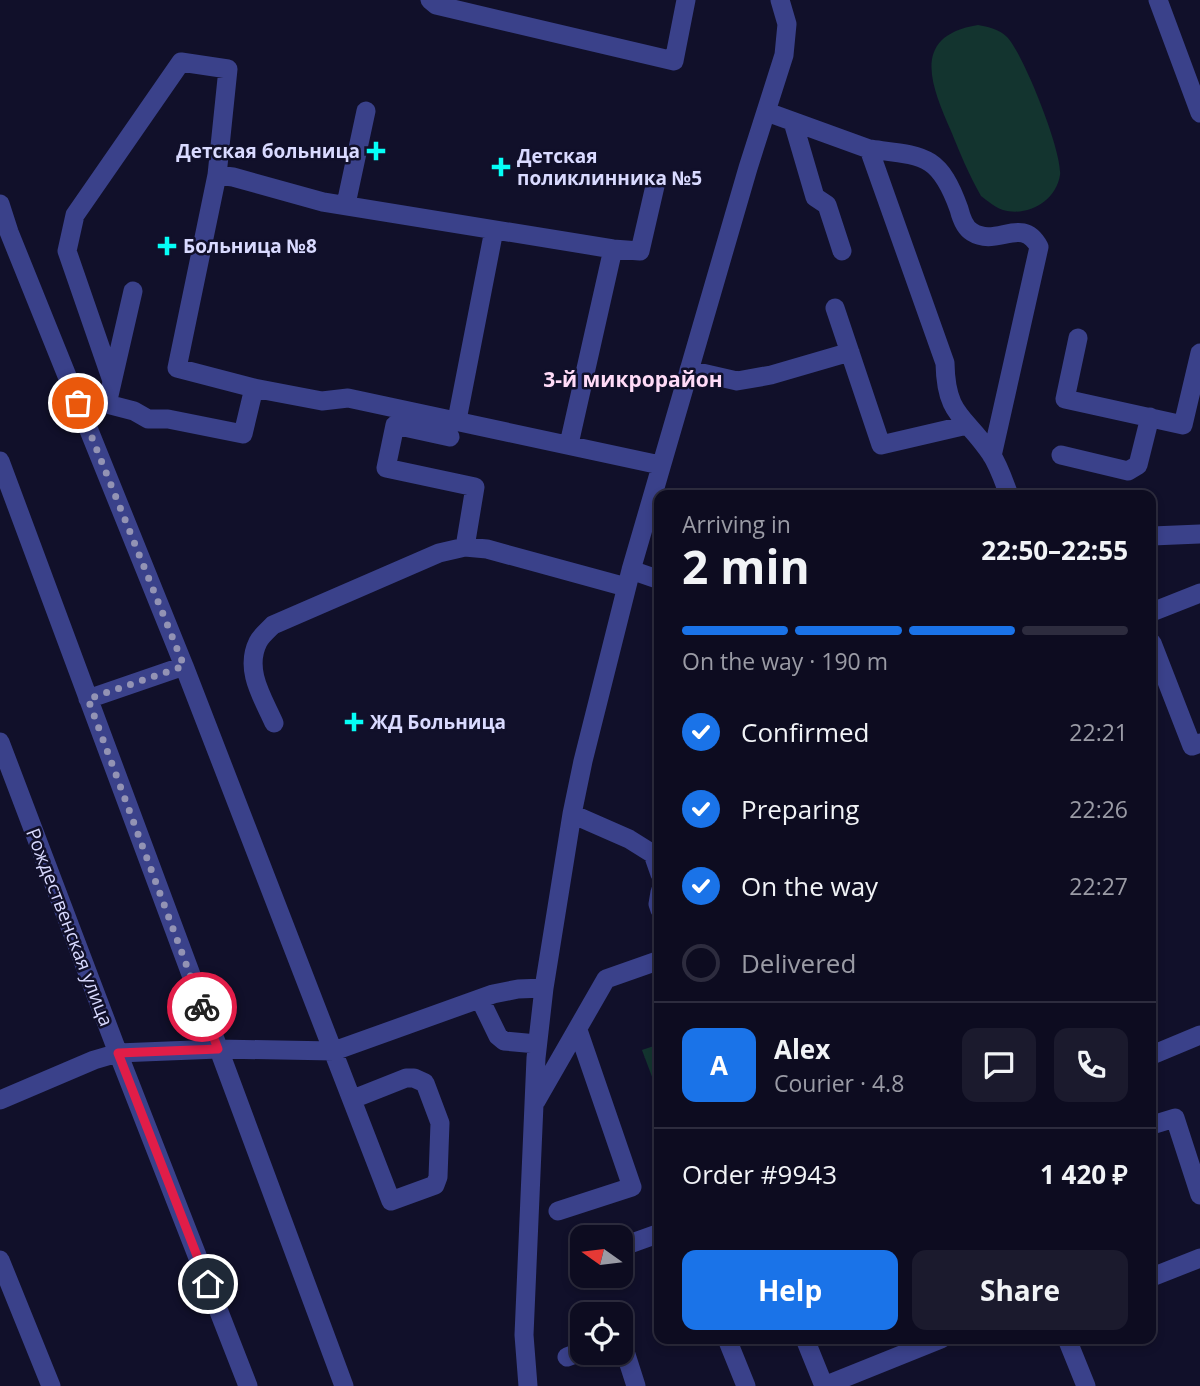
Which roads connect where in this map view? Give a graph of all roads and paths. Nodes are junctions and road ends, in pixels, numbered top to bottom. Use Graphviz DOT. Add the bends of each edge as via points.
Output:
graph roads {
  1 [pos="430,0"];
  2 [pos="687,0"];
  3 [pos="780,0"];
  4 [pos="1158,0"];
  5 [pos="366,111"];
  6 [pos="767,113"];
  7 [pos="1200,113"];
  8 [pos="793,122"];
  9 [pos="869,149"];
  10 [pos="217,175"];
  11 [pos="655,186"];
  12 [pos="0,204"];
  13 [pos="346,204"];
  14 [pos="494,230"];
  15 [pos="613,249"];
  16 [pos="842,251"];
  17 [pos="9,257"];
  18 [pos="133,291"];
  19 [pos="835,308"];
  20 [pos="1078,338"];
  21 [pos="850,352"];
  22 [pos="1200,353"];
  23 [pos="688,370"];
  24 [pos="113,381"];
  25 [pos="254,388"];
  26 [pos="1150,418"];
  27 [pos="967,425"];
  28 [pos="453,429"];
  29 [pos="569,444"];
  30 [pos="1061,455"];
  31 [pos="992,456"];
  32 [pos="0,461"];
  33 [pos="660,465"];
  34 [pos="1007,490"];
  35 [pos="1200,534"];
  36 [pos="1156,536"];
  37 [pos="465,547"];
  38 [pos="628,578"];
  39 [pos="654,580"];
  40 [pos="1200,593"];
  41 [pos="1156,610"];
  42 [pos="1156,653"];
  43 [pos="184,666"];
  44 [pos="88,699"];
  45 [pos="274,723"];
  46 [pos="0,742"];
  47 [pos="1200,743"];
  48 [pos="572,814"];
  49 [pos="654,857"];
  50 [pos="654,962"];
  51 [pos="544,988"];
  52 [pos="480,999"];
  53 [pos="578,1030"];
  54 [pos="1200,1035"];
  55 [pos="537,1044"];
  56 [pos="218,1049"];
  57 [pos="334,1051"];
  58 [pos="118,1053"];
  59 [pos="1156,1053"];
  60 [pos="353,1099"];
  61 [pos="0,1100"];
  62 [pos="534,1105"];
  63 [pos="1156,1124"];
  64 [pos="1200,1195"];
  65 [pos="558,1211"];
  66 [pos="654,1235"];
  67 [pos="634,1242"];
  68 [pos="1200,1258"];
  69 [pos="0,1260"];
  70 [pos="1156,1275"];
  71 [pos="729,1344"];
  72 [pos="807,1344"];
  73 [pos="928,1344"];
  74 [pos="1069,1344"];
  75 [pos="629,1365"];
  76 [pos="51,1386"];
  77 [pos="248,1386"];
  78 [pos="344,1386"];
  79 [pos="528,1386"];
  80 [pos="636,1386"];
  81 [pos="746,1386"];
  82 [pos="1086,1386"];
  1 -- 2 [label="street" via="674,61"];
  3 -- 6 [label="street" via="787,39"];
  4 -- 7 [label="street"];
  5 -- 13 [label="street"];
  6 -- 8 [label="street"];
  6 -- 23 [label="street"];
  8 -- 9 [label="street"];
  8 -- 16 [label="street" via="815,197 827,205"];
  9 -- 27 [label="street" via="946,363 950,401"];
  9 -- 31 [label="street" via="921,156 936,164 969,231 984,237 1022,231 1039,247"];
  10 -- 13 [label="street"];
  10 -- 24 [label="street" via="228,69 181,62 75,215 67,251"];
  10 -- 25 [label="street" via="177,368"];
  11 -- 15 [label="street" via="640,251"];
  12 -- 17 [label="street"];
  13 -- 14 [label="street"];
  14 -- 15 [label="street"];
  14 -- 28 [label="street"];
  15 -- 29 [label="street"];
  17 -- 43 [label="street"];
  18 -- 24 [label="street"];
  19 -- 21 [label="street"];
  20 -- 26 [label="street" via="1065,399"];
  21 -- 23 [label="street" via="737,382"];
  21 -- 27 [label="street" via="881,445"];
  22 -- 26 [label="street" via="1183,425"];
  23 -- 33 [label="street"];
  24 -- 25 [label="street" via="107,404 148,419 243,434"];
  25 -- 28 [label="street" via="321,401 348,398"];
  26 -- 30 [label="street" via="1138,465 1128,471"];
  27 -- 31 [label="street"];
  28 -- 29 [label="street"];
  28 -- 37 [label="street" via="395,425 386,468 475,486"];
  29 -- 33 [label="street"];
  31 -- 34 [label="street"];
  32 -- 44 [label="street"];
  33 -- 38 [label="street"];
  35 -- 36 [label="street"];
  37 -- 38 [label="street"];
  37 -- 45 [label="street" via="439,553 273,625 258,642 253,661 254,681"];
  38 -- 39 [label="street"];
  38 -- 48 [label="street"];
  40 -- 41 [label="street"];
  42 -- 47 [label="street" via="1192,746"];
  43 -- 44 [label="street"];
  43 -- 57 [label="street"];
  44 -- 56 [label="street"];
  46 -- 58 [label="street, Рождественская улица"];
  48 -- 49 [label="street" via="629,839"];
  48 -- 51 [label="street"];
  50 -- 53 [label="street" via="606,979"];
  51 -- 52 [label="street"];
  51 -- 55 [label="street"];
  52 -- 55 [label="street" via="503,1041"];
  52 -- 57 [label="street"];
  53 -- 62 [label="street"];
  53 -- 65 [label="street" via="632,1187"];
  54 -- 59 [label="street"];
  55 -- 62 [label="street"];
  56 -- 57 [label="street"];
  56 -- 58 [label="street"];
  56 -- 78 [label="street"];
  57 -- 60 [label="street"];
  58 -- 61 [label="street"];
  58 -- 77 [label="street, Рождественская улица"];
  60 -- 60 [label="street" via="390,1201 435,1185 440,1123 425,1083 406,1078"];
  62 -- 79 [label="street" via="524,1335"];
  63 -- 64 [label="street" via="1175,1118"];
  66 -- 67 [label="street"];
  68 -- 70 [label="street"];
  69 -- 76 [label="street"];
  71 -- 81 [label="street"];
  72 -- 73 [label="street" via="824,1385"];
  74 -- 82 [label="street"];
  75 -- 80 [label="street"];
}
